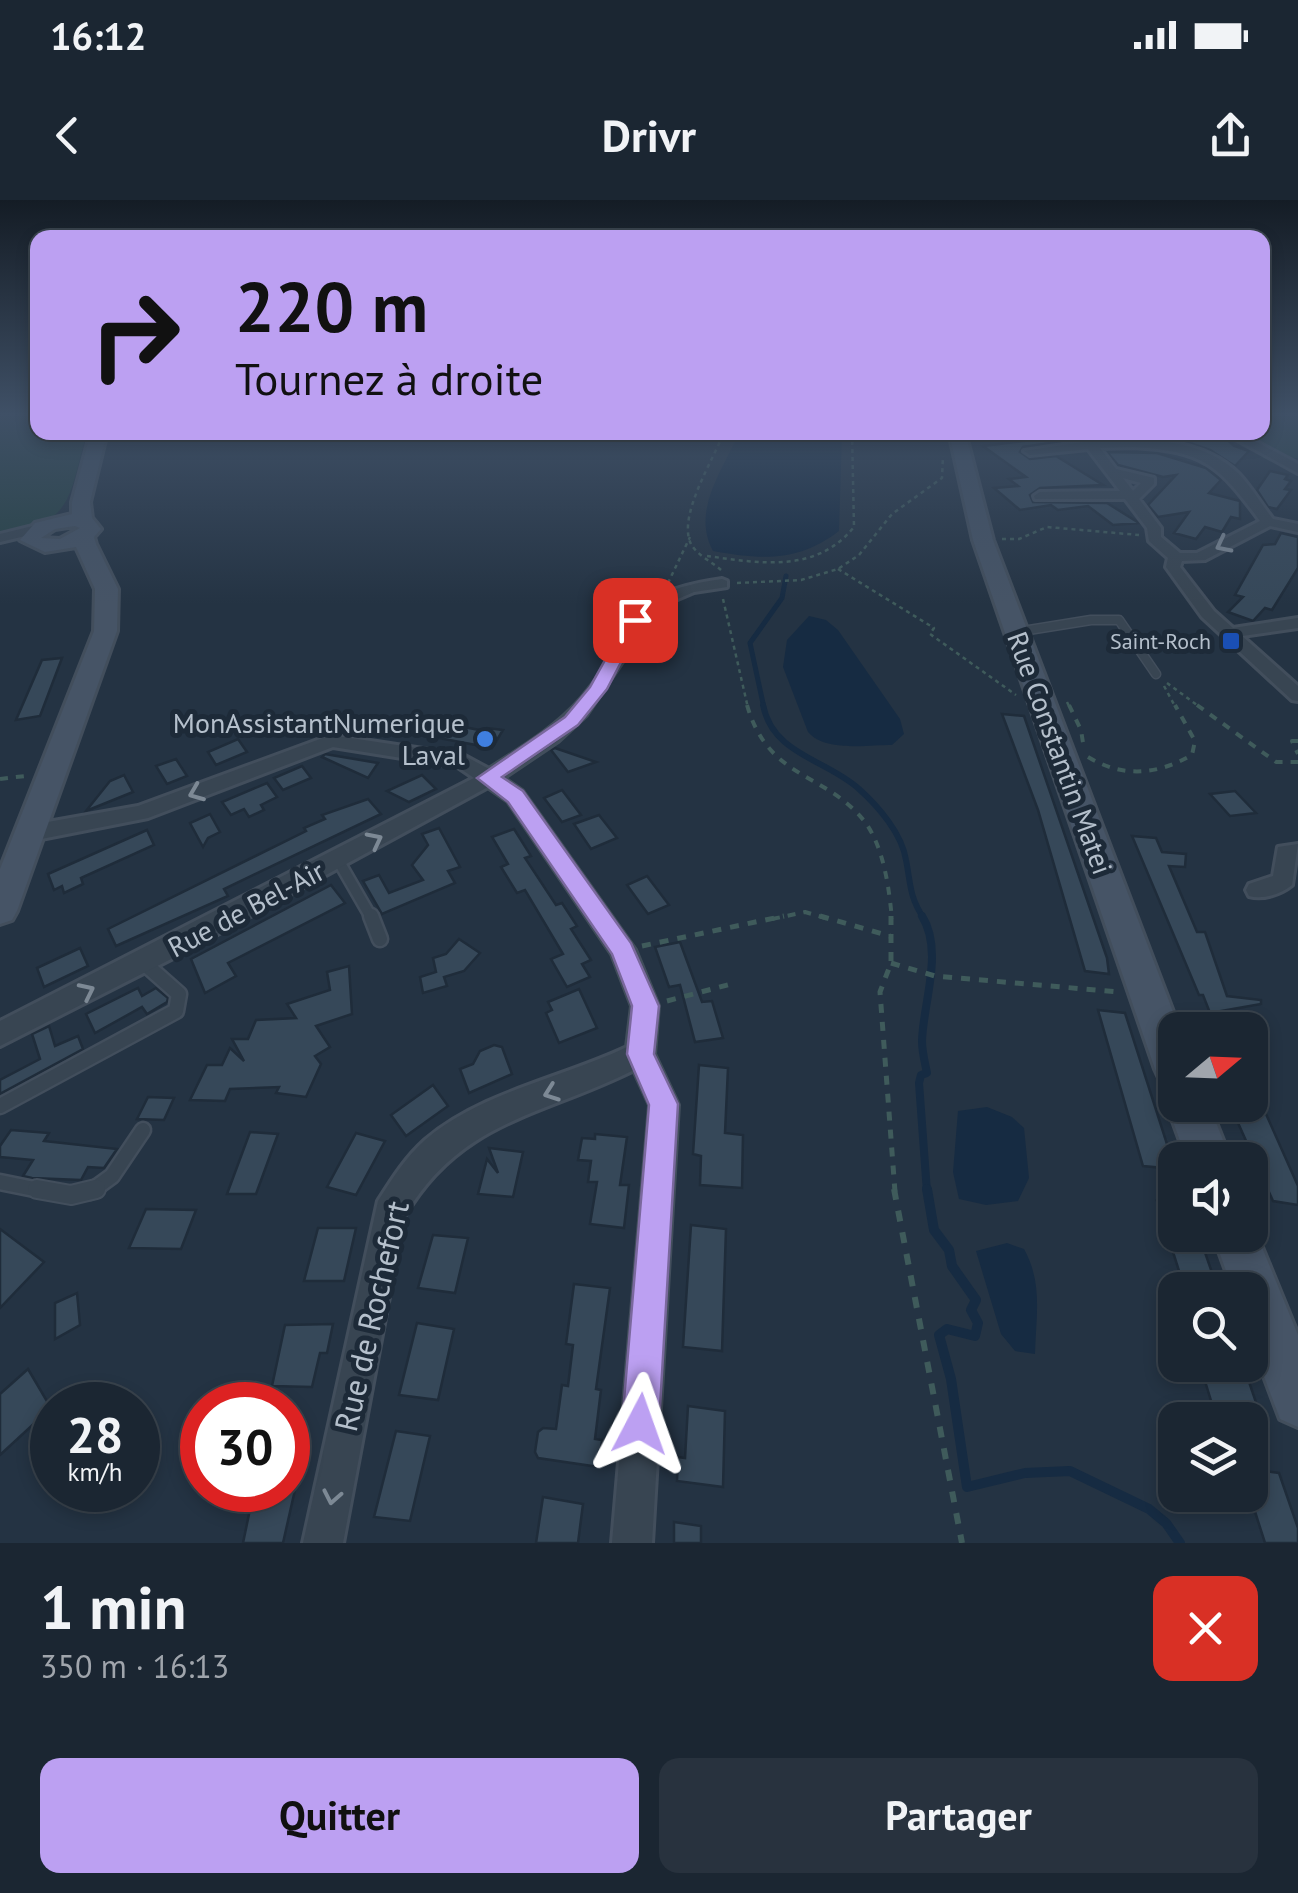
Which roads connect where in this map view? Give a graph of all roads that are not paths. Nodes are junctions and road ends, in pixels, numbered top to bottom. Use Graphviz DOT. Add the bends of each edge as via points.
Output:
graph roads {
  1 [pos="91,479"];
  2 [pos="962,479"];
  3 [pos="1116,479"];
  4 [pos="1138,479"];
  5 [pos="1235,479"];
  6 [pos="1040,496"];
  7 [pos="1129,497"];
  8 [pos="1268,522"];
  9 [pos="1298,528"];
  10 [pos="83,529"];
  11 [pos="44,535"];
  12 [pos="0,539"];
  13 [pos="1176,557"];
  14 [pos="722,584"];
  15 [pos="1298,623"];
  16 [pos="1016,632"];
  17 [pos="1229,634"];
  18 [pos="1156,674"];
  19 [pos="1298,696"];
  20 [pos="488,778"];
  21 [pos="31,832"];
  22 [pos="1298,852"];
  23 [pos="338,860"];
  24 [pos="1257,890"];
  25 [pos="0,911"];
  26 [pos="380,940"];
  27 [pos="144,963"];
  28 [pos="1158,1022"];
  29 [pos="0,1034"];
  30 [pos="640,1054"];
  31 [pos="0,1106"];
  32 [pos="143,1130"];
  33 [pos="0,1182"];
  34 [pos="1242,1252"];
  35 [pos="1298,1402"];
  36 [pos="323,1543"];
  37 [pos="632,1543"];
  1 -- 10 [label="street"];
  2 -- 16 [label="street, Rue Constantin Matei"];
  3 -- 7 [label="street"];
  4 -- 7 [label="street" via="1150,482"];
  5 -- 8 [label="street"];
  6 -- 7 [label="street"];
  7 -- 13 [label="street" via="1154,528 1154,538"];
  8 -- 9 [label="street"];
  8 -- 13 [label="street, one-way" via="1200,556"];
  10 -- 11 [label="street"];
  10 -- 11 [label="street"];
  10 -- 21 [label="street" via="104,580 109,615"];
  11 -- 12 [label="street"];
  13 -- 17 [label="street" via="1173,567"];
  14 -- 20 [label="street, Rue de Bel-Air" via="662,597 635,620 598,689 571,721"];
  15 -- 17 [label="street"];
  16 -- 18 [label="lane" via="1095,617 1120,620"];
  16 -- 28 [label="street, Rue Constantin Matei" via="1057,710"];
  17 -- 19 [label="street"];
  20 -- 21 [label="street, one-way" via="462,761 330,741 141,813"];
  23 -- 20 [label="street, Rue de Bel-Air, one-way"];
  20 -- 30 [label="street" via="516,796 622,950 646,1006"];
  21 -- 25 [label="street"];
  22 -- 24 [label="street" via="1286,853 1284,879"];
  23 -- 26 [label="lane"];
  23 -- 27 [label="street, Rue de Bel-Air"];
  29 -- 27 [label="street, Rue de Bel-Air, one-way"];
  27 -- 31 [label="lane" via="179,994 176,1011"];
  30 -- 36 [label="street, Rue de Rochefort, one-way" via="471,1123 434,1148 402,1185 389,1212"];
  30 -- 37 [label="street" via="664,1104"];
  32 -- 33 [label="lane" via="121,1167 94,1192 78,1196"];
  34 -- 35 [label="street"];
}
